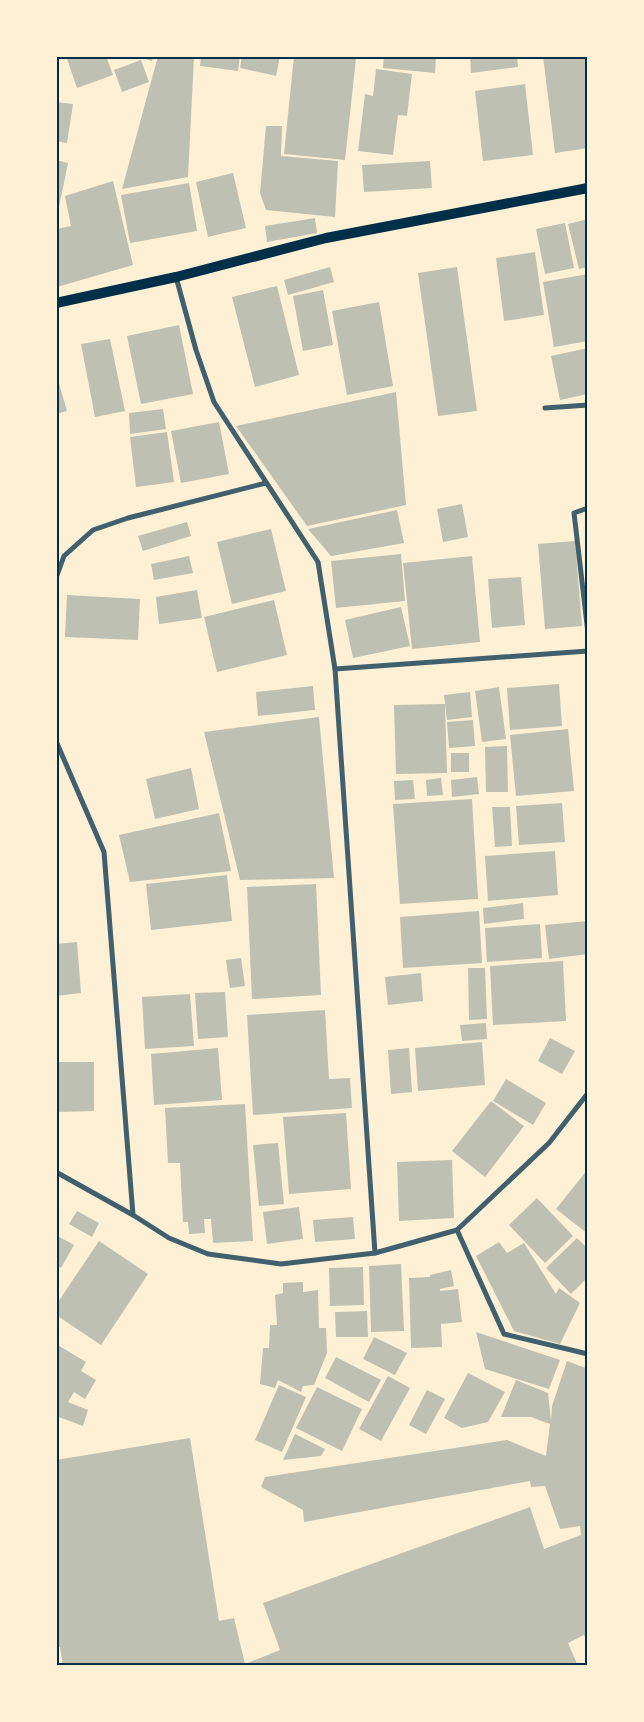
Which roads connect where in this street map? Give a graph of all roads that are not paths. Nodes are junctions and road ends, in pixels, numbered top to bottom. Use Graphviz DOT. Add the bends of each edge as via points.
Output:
graph roads {
  1 [pos="588,188"];
  2 [pos="176,277"];
  3 [pos="56,303"];
  4 [pos="588,405"];
  5 [pos="545,408"];
  6 [pos="266,483"];
  7 [pos="588,508"];
  8 [pos="56,578"];
  9 [pos="588,633"];
  10 [pos="588,651"];
  11 [pos="335,670"];
  12 [pos="56,741"];
  13 [pos="588,1094"];
  14 [pos="56,1172"];
  15 [pos="133,1215"];
  16 [pos="457,1230"];
  17 [pos="375,1253"];
  18 [pos="588,1354"];
  1 -- 2 [label="main road" via="326,238"];
  2 -- 3 [label="main road"];
  2 -- 6 [label="street" via="214,402"];
  4 -- 5 [label="street"];
  6 -- 8 [label="street" via="93,530 64,556"];
  6 -- 11 [label="street" via="318,562"];
  7 -- 9 [label="street" via="574,513"];
  10 -- 11 [label="street"];
  11 -- 17 [label="street"];
  12 -- 15 [label="street" via="104,852"];
  13 -- 16 [label="street" via="549,1143"];
  14 -- 15 [label="street"];
  15 -- 17 [label="street" via="169,1238 208,1254 281,1264"];
  16 -- 17 [label="street"];
  16 -- 18 [label="street" via="504,1334"];
}
